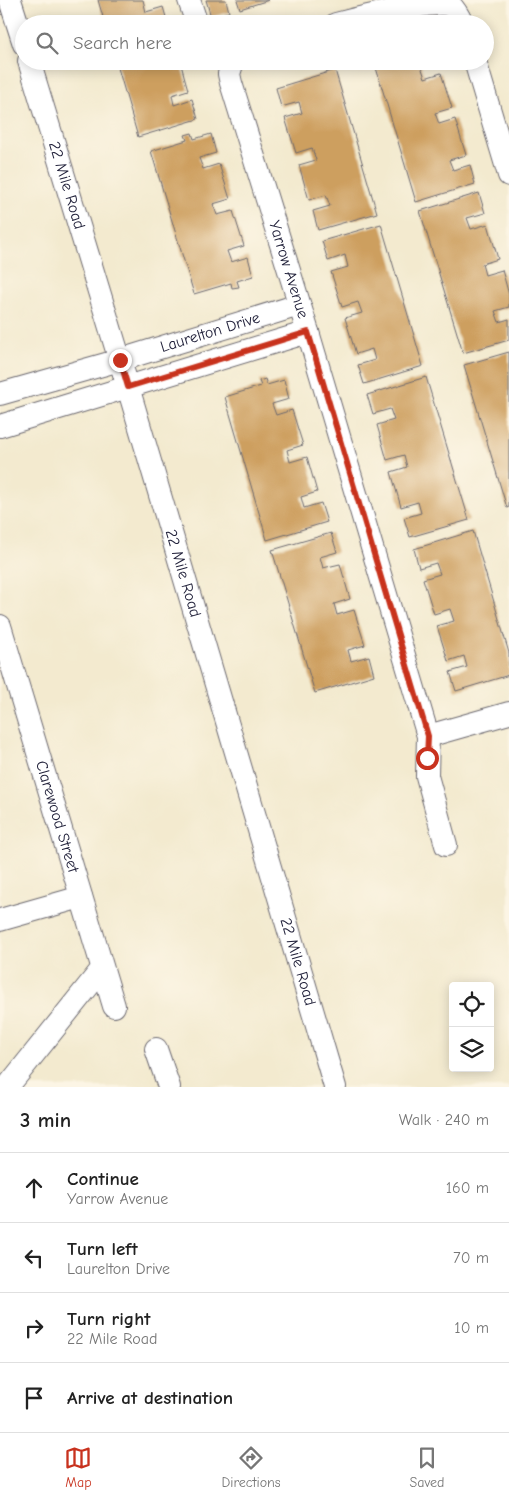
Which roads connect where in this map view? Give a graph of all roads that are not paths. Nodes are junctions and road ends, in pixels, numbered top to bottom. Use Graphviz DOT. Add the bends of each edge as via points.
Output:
graph roads {
  1 [pos="10,0"];
  2 [pos="189,0"];
  3 [pos="194,15"];
  4 [pos="371,15"];
  5 [pos="457,15"];
  6 [pos="15,16"];
  7 [pos="32,70"];
  8 [pos="229,70"];
  9 [pos="478,70"];
  10 [pos="509,175"];
  11 [pos="299,305"];
  12 [pos="308,332"];
  13 [pos="120,360"];
  14 [pos="128,387"];
  15 [pos="0,394"];
  16 [pos="0,426"];
  17 [pos="0,626"];
  18 [pos="3,649"];
  19 [pos="509,713"];
  20 [pos="428,736"];
  21 [pos="446,845"];
  22 [pos="81,897"];
  23 [pos="0,920"];
  24 [pos="102,968"];
  25 [pos="114,1006"];
  26 [pos="156,1049"];
  27 [pos="7,1086"];
  28 [pos="169,1087"];
  29 [pos="335,1087"];
  1 -- 6 [label="street"];
  2 -- 3 [label="street"];
  4 -- 5 [label="street" via="425,1 442,1 451,5"];
  7 -- 13 [label="street, 22 Mile Road"];
  8 -- 11 [label="street, Yarrow Avenue"];
  9 -- 10 [label="street"];
  11 -- 12 [label="street, Yarrow Avenue"];
  11 -- 13 [label="street, Laurelton Drive"];
  12 -- 14 [label="street, Laurelton Drive"];
  12 -- 20 [label="street, Yarrow Avenue"];
  13 -- 14 [label="street, 22 Mile Road"];
  13 -- 15 [label="street, Laurelton Drive"];
  14 -- 16 [label="street, Laurelton Drive"];
  14 -- 29 [label="street, 22 Mile Road"];
  17 -- 18 [label="street, Clarewood Street"];
  18 -- 22 [label="street, Clarewood Street"];
  19 -- 20 [label="street"];
  20 -- 21 [label="street, Yarrow Avenue" via="427,776"];
  22 -- 23 [label="street"];
  22 -- 24 [label="street, Clarewood Street"];
  24 -- 25 [label="street, Clarewood Street"];
  24 -- 27 [label="street"];
  26 -- 28 [label="street"];
}
